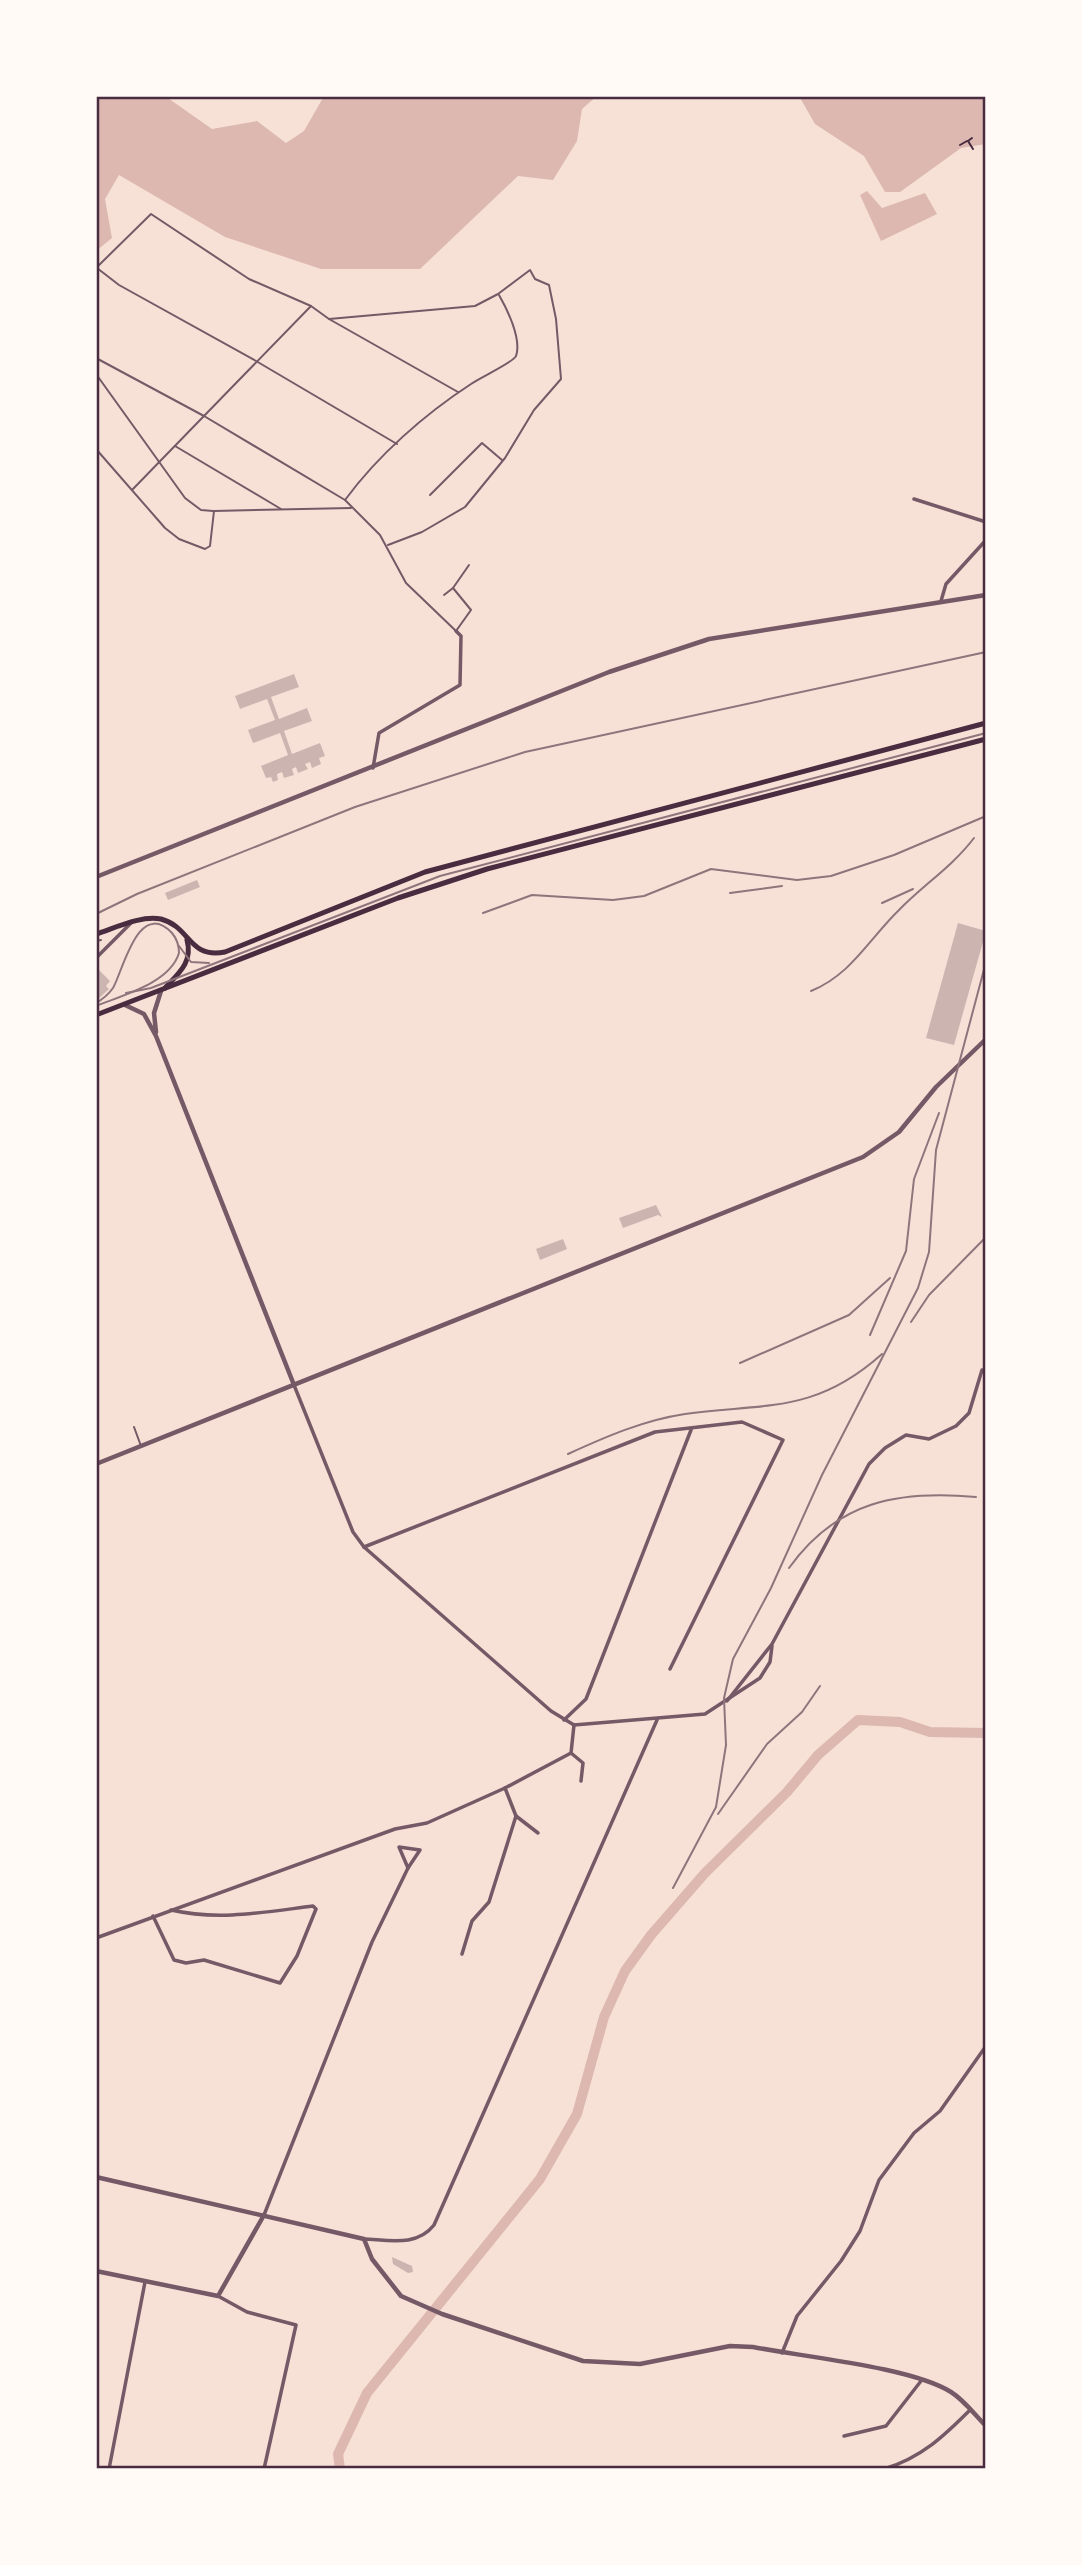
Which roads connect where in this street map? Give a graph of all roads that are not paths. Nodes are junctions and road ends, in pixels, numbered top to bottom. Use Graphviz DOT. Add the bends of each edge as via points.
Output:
graph roads {
  1 [pos="96,268"];
  2 [pos="498,294"];
  3 [pos="312,306"];
  4 [pos="329,319"];
  5 [pos="96,358"];
  6 [pos="256,361"];
  7 [pos="96,374"];
  8 [pos="458,392"];
  9 [pos="204,416"];
  10 [pos="397,444"];
  11 [pos="175,446"];
  12 [pos="96,449"];
  13 [pos="503,461"];
  14 [pos="160,462"];
  15 [pos="132,490"];
  16 [pos="430,495"];
  17 [pos="914,499"];
  18 [pos="345,500"];
  19 [pos="352,508"];
  20 [pos="282,509"];
  21 [pos="214,511"];
  22 [pos="986,522"];
  23 [pos="986,540"];
  24 [pos="388,545"];
  25 [pos="469,565"];
  26 [pos="453,588"];
  27 [pos="444,594"];
  28 [pos="986,595"];
  29 [pos="941,601"];
  30 [pos="456,631"];
  31 [pos="986,723"];
  32 [pos="986,739"];
  33 [pos="372,768"];
  34 [pos="96,877"];
  35 [pos="131,923"];
  36 [pos="96,933"];
  37 [pos="186,937"];
  38 [pos="101,940"];
  39 [pos="96,941"];
  40 [pos="96,958"];
  41 [pos="162,990"];
  42 [pos="125,1005"];
  43 [pos="96,1015"];
  44 [pos="156,1036"];
  45 [pos="986,1039"];
  46 [pos="982,1370"];
  47 [pos="294,1385"];
  48 [pos="134,1427"];
  49 [pos="691,1430"];
  50 [pos="141,1446"];
  51 [pos="96,1464"];
  52 [pos="364,1547"];
  53 [pos="772,1644"];
  54 [pos="670,1669"];
  55 [pos="727,1701"];
  56 [pos="564,1720"];
  57 [pos="657,1720"];
  58 [pos="574,1726"];
  59 [pos="570,1753"];
  60 [pos="580,1781"];
  61 [pos="505,1788"];
  62 [pos="516,1816"];
  63 [pos="538,1833"];
  64 [pos="408,1868"];
  65 [pos="169,1909"];
  66 [pos="153,1916"];
  67 [pos="96,1938"];
  68 [pos="461,1954"];
  69 [pos="986,2046"];
  70 [pos="96,2177"];
  71 [pos="264,2215"];
  72 [pos="364,2239"];
  73 [pos="96,2271"];
  74 [pos="145,2282"];
  75 [pos="218,2296"];
  76 [pos="782,2353"];
  77 [pos="921,2381"];
  78 [pos="970,2410"];
  79 [pos="986,2426"];
  80 [pos="844,2436"];
  81 [pos="109,2469"];
  82 [pos="264,2469"];
  83 [pos="884,2469"];
  1 -- 3 [label="lane" via="151,214 249,279"];
  1 -- 6 [label="lane"];
  2 -- 4 [label="lane" via="475,306"];
  2 -- 8 [label="lane" via="517,355"];
  2 -- 13 [label="lane" via="530,270 535,279 549,285 561,379 534,410"];
  3 -- 4 [label="lane"];
  3 -- 6 [label="lane"];
  4 -- 8 [label="lane"];
  5 -- 9 [label="lane"];
  6 -- 9 [label="lane"];
  6 -- 10 [label="lane"];
  7 -- 14 [label="lane"];
  8 -- 10 [label="lane"];
  9 -- 11 [label="lane"];
  9 -- 18 [label="lane"];
  10 -- 18 [label="lane" via="367,470"];
  11 -- 14 [label="lane"];
  11 -- 20 [label="lane"];
  12 -- 15 [label="lane"];
  13 -- 16 [label="lane" via="482,443"];
  13 -- 24 [label="lane" via="465,507"];
  14 -- 15 [label="lane"];
  14 -- 21 [label="lane" via="190,504"];
  15 -- 21 [label="lane" via="165,528 205,549 212,539"];
  17 -- 22 [label="street"];
  18 -- 19 [label="lane"];
  19 -- 20 [label="lane"];
  19 -- 24 [label="lane"];
  20 -- 21 [label="lane"];
  23 -- 29 [label="street" via="946,584"];
  24 -- 30 [label="lane" via="406,583"];
  25 -- 26 [label="lane"];
  26 -- 27 [label="lane"];
  26 -- 30 [label="lane" via="471,610"];
  28 -- 29 [label="street"];
  29 -- 33 [label="street" via="709,639 609,672"];
  30 -- 33 [label="street" via="461,636 460,685 379,733"];
  31 -- 37 [label="main road" via="425,872 225,952 206,954"];
  32 -- 41 [label="main road" via="487,869 398,898"];
  33 -- 34 [label="street"];
  35 -- 36 [label="main road"];
  35 -- 37 [label="main road" via="162,919"];
  35 -- 40 [label="street"];
  37 -- 41 [label="main road" via="188,960"];
  38 -- 39 [label="lane"];
  41 -- 42 [label="main road"];
  41 -- 44 [label="street" via="154,1013"];
  42 -- 43 [label="main road"];
  42 -- 44 [label="street" via="144,1014"];
  44 -- 47 [label="street"];
  45 -- 47 [label="street" via="936,1087 899,1132 863,1157"];
  46 -- 53 [label="street" via="969,1413 956,1426 929,1439 906,1436 869,1464"];
  47 -- 50 [label="street"];
  47 -- 52 [label="street" via="353,1532"];
  48 -- 50 [label="lane"];
  49 -- 52 [label="street" via="655,1432"];
  49 -- 54 [label="street" via="742,1422 783,1440"];
  49 -- 56 [label="street" via="586,1699"];
  50 -- 51 [label="street"];
  52 -- 56 [label="street"];
  53 -- 55 [label="street"];
  53 -- 55 [label="street" via="770,1662 760,1678"];
  55 -- 57 [label="street" via="705,1714"];
  56 -- 58 [label="street"];
  57 -- 58 [label="street"];
  57 -- 72 [label="street" via="434,2225 425,2237 415,2240"];
  58 -- 59 [label="street"];
  59 -- 60 [label="street" via="583,1763"];
  59 -- 61 [label="street"];
  61 -- 62 [label="street"];
  61 -- 65 [label="street" via="428,1822 396,1829"];
  62 -- 63 [label="street"];
  62 -- 68 [label="street" via="489,1902 472,1920"];
  64 -- 64 [label="street" via="404,1857 399,1847 420,1850"];
  64 -- 71 [label="street" via="372,1942"];
  65 -- 66 [label="street"];
  65 -- 66 [label="street" via="198,1916 229,1916 316,1909 280,1983 204,1960 174,1960"];
  66 -- 67 [label="street"];
  69 -- 76 [label="street" via="940,2111 914,2133 879,2180 860,2231 797,2316"];
  70 -- 71 [label="street"];
  71 -- 72 [label="street"];
  71 -- 75 [label="street"];
  72 -- 76 [label="street" via="386,2280 417,2305 583,2361 640,2364 730,2346"];
  73 -- 74 [label="street"];
  74 -- 75 [label="street"];
  74 -- 81 [label="street"];
  75 -- 82 [label="street" via="247,2312 296,2325"];
  76 -- 77 [label="street"];
  77 -- 78 [label="street" via="953,2393"];
  77 -- 80 [label="street" via="886,2426"];
  78 -- 79 [label="street"];
  78 -- 83 [label="street" via="936,2443 904,2463"];
}
